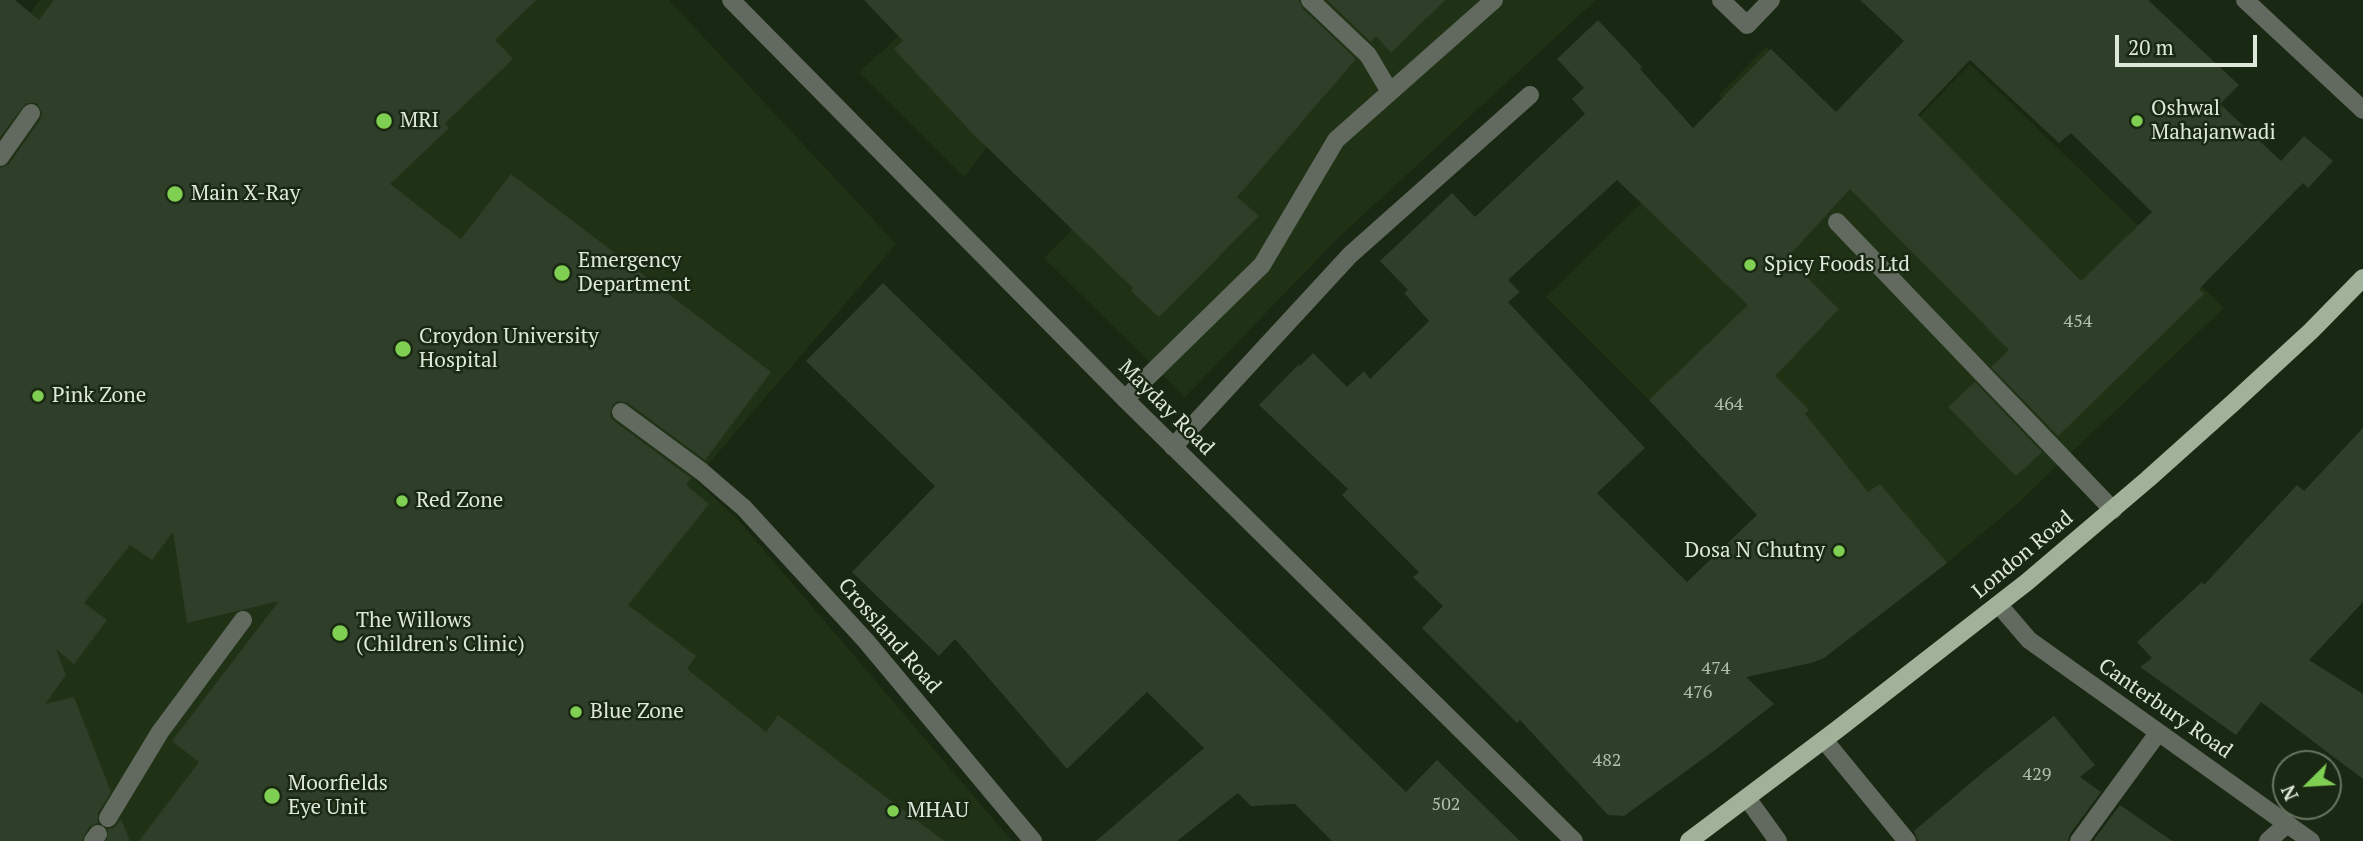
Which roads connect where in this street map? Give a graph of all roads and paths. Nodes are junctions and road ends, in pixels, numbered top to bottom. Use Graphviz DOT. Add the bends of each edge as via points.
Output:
graph roads {
  1 [pos="732,0"];
  2 [pos="1310,0"];
  3 [pos="1494,0"];
  4 [pos="1721,0"];
  5 [pos="1771,0"];
  6 [pos="2245,0"];
  7 [pos="1390,92"];
  8 [pos="1530,95"];
  9 [pos="2360,103"];
  10 [pos="31,113"];
  11 [pos="0,157"];
  12 [pos="1837,222"];
  13 [pos="2363,278"];
  14 [pos="1125,400"];
  15 [pos="621,412"];
  16 [pos="1173,447"];
  17 [pos="2113,510"];
  18 [pos="1999,605"];
  19 [pos="243,620"];
  20 [pos="2158,733"];
  21 [pos="1824,740"];
  22 [pos="1747,798"];
  23 [pos="108,818"];
  24 [pos="2287,824"];
  25 [pos="1033,841"];
  26 [pos="1574,841"];
  27 [pos="1689,841"];
  28 [pos="1778,841"];
  29 [pos="1908,841"];
  30 [pos="2079,841"];
  31 [pos="2268,841"];
  32 [pos="2311,841"];
  1 -- 14 [label="street, Mayday Road"];
  2 -- 7 [label="street" via="1368,55"];
  3 -- 7 [label="street"];
  4 -- 5 [label="street" via="1747,25"];
  6 -- 9 [label="street"];
  7 -- 14 [label="street" via="1336,141 1262,265"];
  8 -- 16 [label="street" via="1350,256"];
  10 -- 11 [label="street"];
  12 -- 17 [label="street"];
  13 -- 17 [label="main road, London Road"];
  14 -- 16 [label="street, Mayday Road"];
  15 -- 25 [label="street, Crossland Road" via="744,508 866,641"];
  16 -- 26 [label="street, Mayday Road"];
  17 -- 18 [label="main road, London Road"];
  18 -- 20 [label="street, Canterbury Road" via="2029,640"];
  18 -- 21 [label="main road, London Road"];
  19 -- 23 [label="street" via="160,732"];
  20 -- 24 [label="street, Canterbury Road"];
  20 -- 30 [label="street"];
  21 -- 22 [label="main road, London Road"];
  21 -- 29 [label="street"];
  22 -- 27 [label="main road, London Road"];
  22 -- 28 [label="street"];
  24 -- 31 [label="street"];
  24 -- 32 [label="street, Canterbury Road"];
}
